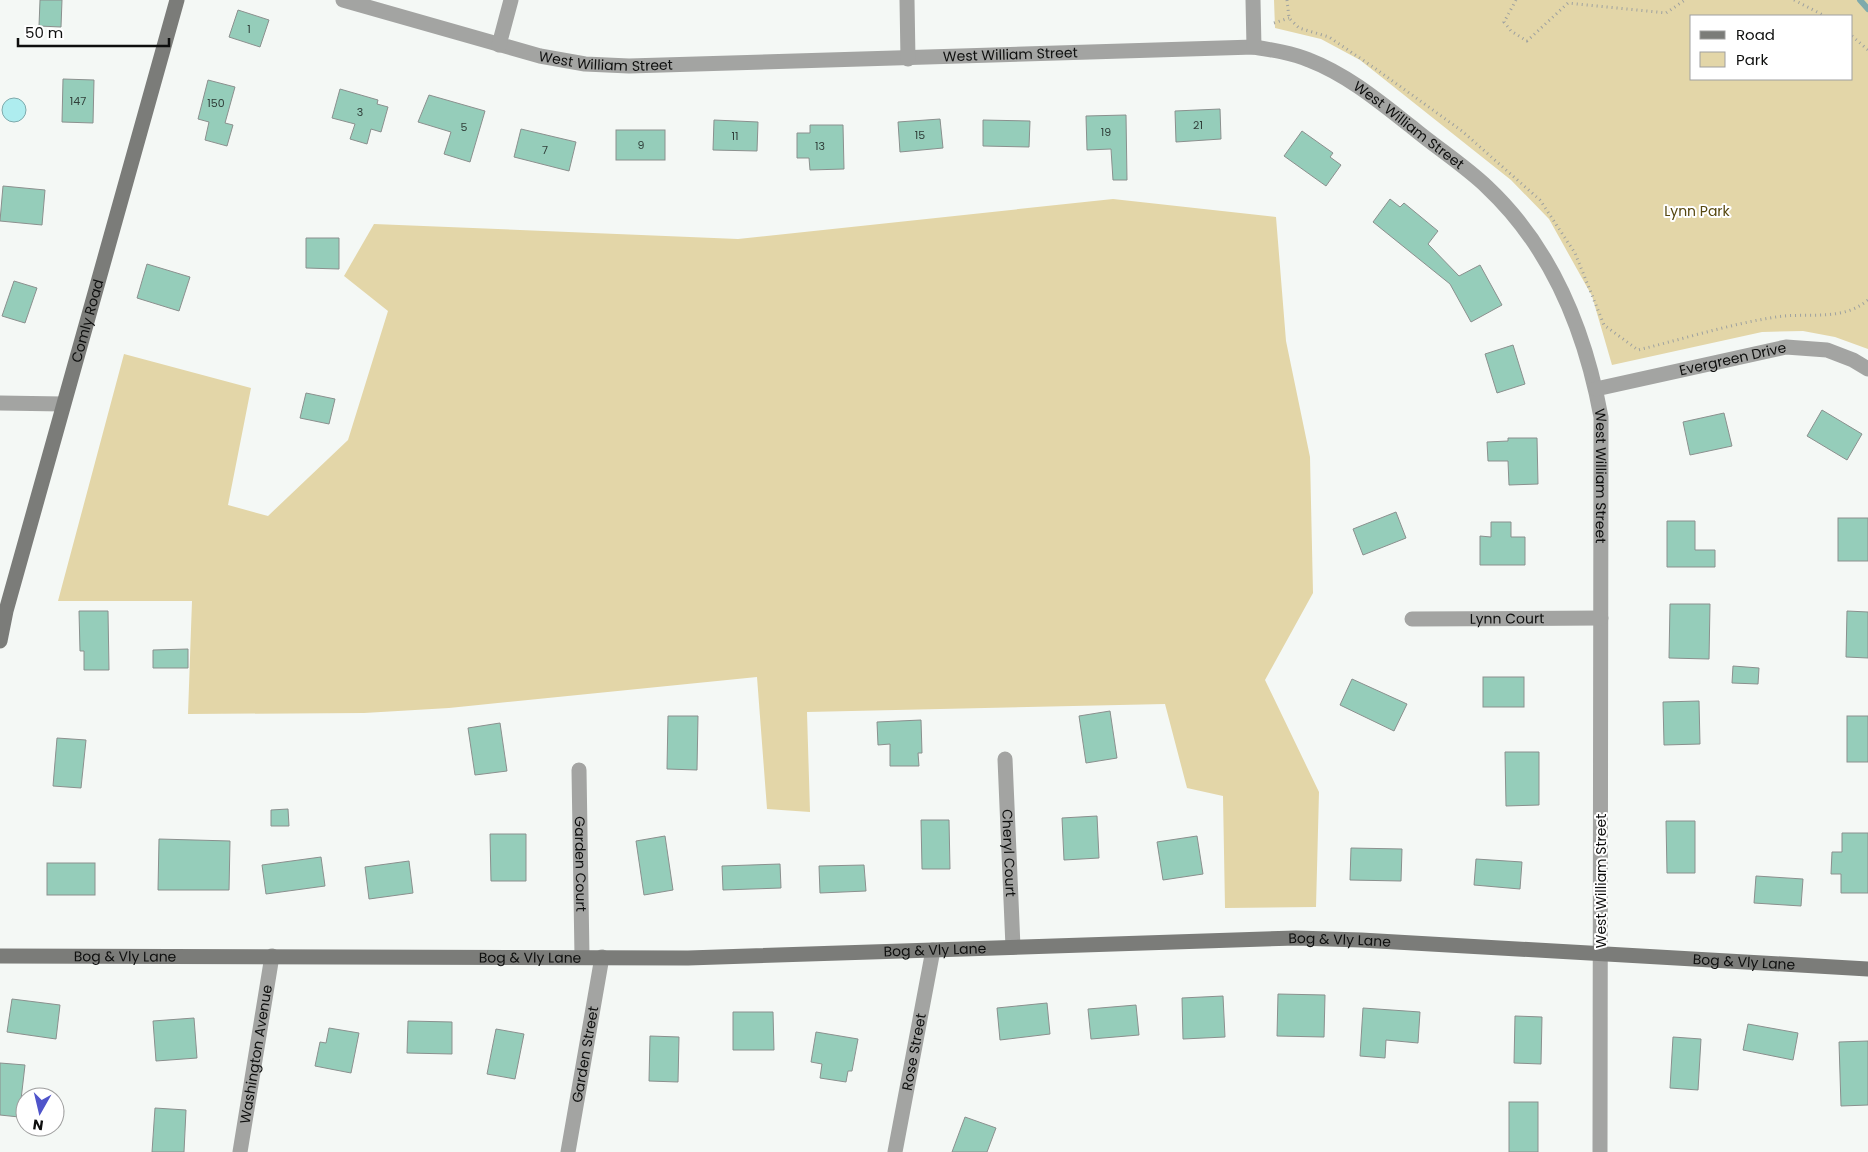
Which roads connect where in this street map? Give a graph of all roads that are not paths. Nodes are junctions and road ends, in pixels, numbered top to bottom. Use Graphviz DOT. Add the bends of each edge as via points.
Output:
graph roads {
  1 [pos="178,0"];
  2 [pos="343,0"];
  3 [pos="511,0"];
  4 [pos="907,0"];
  5 [pos="1253,0"];
  6 [pos="499,45"];
  7 [pos="1254,47"];
  8 [pos="908,59"];
  9 [pos="1868,369"];
  10 [pos="1596,388"];
  11 [pos="0,403"];
  12 [pos="63,404"];
  13 [pos="1601,618"];
  14 [pos="1412,619"];
  15 [pos="0,641"];
  16 [pos="1005,759"];
  17 [pos="579,770"];
  18 [pos="1013,947"];
  19 [pos="933,950"];
  20 [pos="1600,953"];
  21 [pos="0,956"];
  22 [pos="272,956"];
  23 [pos="582,957"];
  24 [pos="602,957"];
  25 [pos="1868,969"];
  26 [pos="240,1152"];
  27 [pos="568,1152"];
  28 [pos="895,1152"];
  29 [pos="1600,1152"];
  1 -- 12 [label="street, Comly Road"];
  2 -- 6 [label="street, West William Street"];
  3 -- 6 [label="street"];
  4 -- 8 [label="street"];
  5 -- 7 [label="street"];
  6 -- 8 [label="street, West William Street" via="585,64 629,66"];
  7 -- 8 [label="street, West William Street"];
  7 -- 10 [label="street, West William Street" via="1309,60 1334,72 1378,101 1487,186 1540,250 1561,286 1578,324"];
  9 -- 10 [label="street, Evergreen Drive" via="1828,350 1786,347"];
  10 -- 13 [label="street, West William Street" via="1601,417 1602,460"];
  11 -- 12 [label="street"];
  12 -- 15 [label="street, Comly Road"];
  13 -- 14 [label="street, Lynn Court"];
  13 -- 20 [label="street, West William Street"];
  16 -- 18 [label="street, Cheryl Court"];
  17 -- 23 [label="street, Garden Court"];
  18 -- 19 [label="street, Bog & Vly Lane"];
  18 -- 20 [label="street, Bog & Vly Lane" via="1296,938"];
  19 -- 24 [label="street, Bog & Vly Lane" via="688,958"];
  19 -- 28 [label="street, Rose Street"];
  20 -- 25 [label="street, Bog & Vly Lane"];
  20 -- 29 [label="street, West William Street"];
  21 -- 22 [label="street, Bog & Vly Lane"];
  22 -- 23 [label="street, Bog & Vly Lane"];
  22 -- 26 [label="street, Washington Avenue"];
  23 -- 24 [label="street, Bog & Vly Lane"];
  24 -- 27 [label="street, Garden Street"];
}
